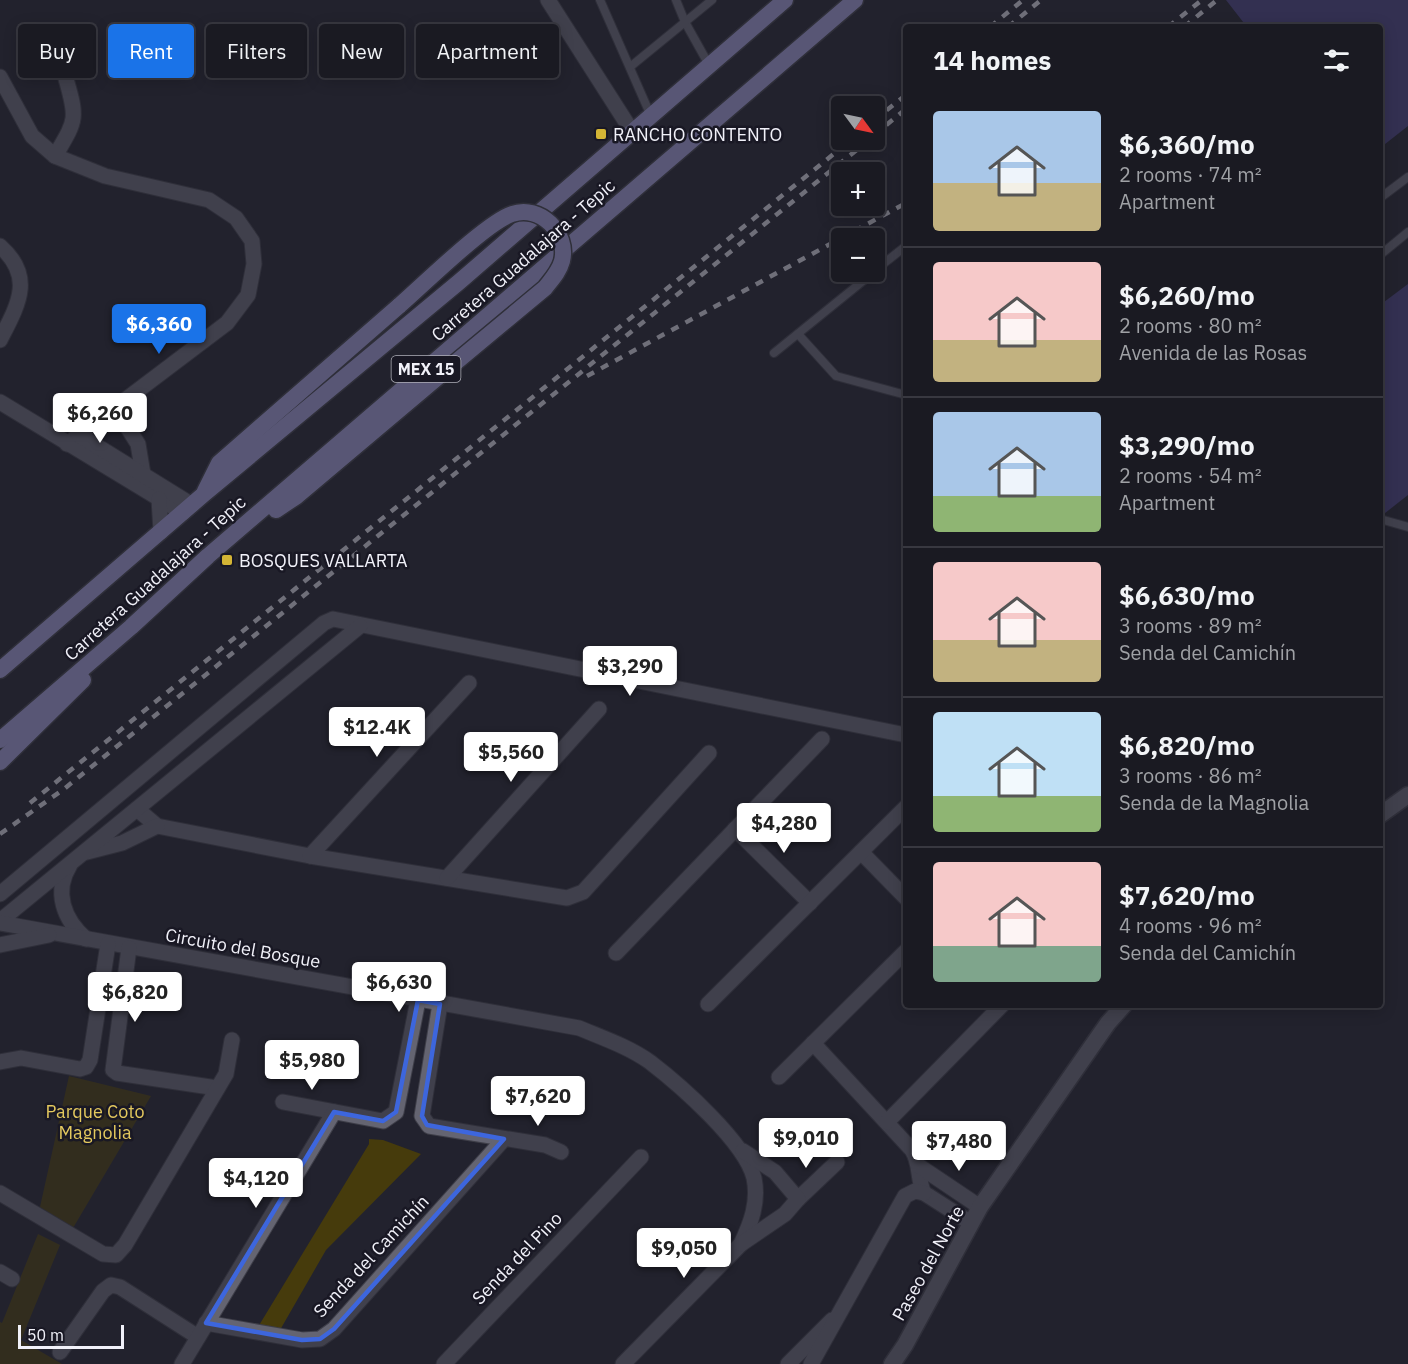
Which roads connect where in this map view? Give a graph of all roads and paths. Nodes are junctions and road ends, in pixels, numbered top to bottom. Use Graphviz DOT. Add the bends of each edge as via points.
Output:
graph roads {
  1 [pos="548,0"];
  2 [pos="600,0"];
  3 [pos="676,0"];
  4 [pos="712,0"];
  5 [pos="785,0"];
  6 [pos="855,0"];
  7 [pos="685,22"];
  8 [pos="709,65"];
  9 [pos="630,67"];
  10 [pos="0,77"];
  11 [pos="66,79"];
  12 [pos="651,116"];
  13 [pos="633,133"];
  14 [pos="55,156"];
  15 [pos="1408,177"];
  16 [pos="1383,196"];
  17 [pos="1408,232"];
  18 [pos="0,246"];
  19 [pos="903,248"];
  20 [pos="1383,253"];
  21 [pos="885,262"];
  22 [pos="861,282"];
  23 [pos="798,334"];
  24 [pos="0,340"];
  25 [pos="774,353"];
  26 [pos="903,394"];
  27 [pos="0,402"];
  28 [pos="115,408"];
  29 [pos="73,440"];
  30 [pos="143,474"];
  31 [pos="159,499"];
  32 [pos="193,504"];
  33 [pos="1383,520"];
  34 [pos="243,526"];
  35 [pos="1408,527"];
  36 [pos="161,532"];
  37 [pos="360,626"];
  38 [pos="131,627"];
  39 [pos="0,670"];
  40 [pos="469,683"];
  41 [pos="599,709"];
  42 [pos="903,734"];
  43 [pos="822,739"];
  44 [pos="0,740"];
  45 [pos="709,753"];
  46 [pos="0,762"];
  47 [pos="1408,795"];
  48 [pos="137,809"];
  49 [pos="903,810"];
  50 [pos="1383,813"];
  51 [pos="157,826"];
  52 [pos="735,829"];
  53 [pos="84,852"];
  54 [pos="861,852"];
  55 [pos="310,856"];
  56 [pos="71,863"];
  57 [pos="447,878"];
  58 [pos="0,894"];
  59 [pos="903,895"];
  60 [pos="810,903"];
  61 [pos="0,922"];
  62 [pos="58,934"];
  63 [pos="86,939"];
  64 [pos="108,944"];
  65 [pos="0,945"];
  66 [pos="129,948"];
  67 [pos="616,953"];
  68 [pos="903,954"];
  69 [pos="418,999"];
  70 [pos="440,1004"];
  71 [pos="708,1004"];
  72 [pos="999,1008"];
  73 [pos="1121,1008"];
  74 [pos="232,1040"];
  75 [pos="813,1043"];
  76 [pos="0,1062"];
  77 [pos="779,1077"];
  78 [pos="217,1088"];
  79 [pos="283,1102"];
  80 [pos="334,1112"];
  81 [pos="887,1122"];
  82 [pos="504,1139"];
  83 [pos="742,1150"];
  84 [pos="561,1152"];
  85 [pos="641,1158"];
  86 [pos="837,1162"];
  87 [pos="919,1166"];
  88 [pos="0,1193"];
  89 [pos="924,1193"];
  90 [pos="798,1199"];
  91 [pos="980,1206"];
  92 [pos="970,1223"];
  93 [pos="741,1244"];
  94 [pos="840,1312"];
  95 [pos="206,1323"];
  96 [pos="198,1337"];
  97 [pos="60,1352"];
  98 [pos="182,1364"];
  99 [pos="444,1364"];
  100 [pos="623,1364"];
  101 [pos="788,1364"];
  102 [pos="812,1364"];
  103 [pos="892,1364"];
  1 -- 13 [label="street"];
  2 -- 9 [label="lane"];
  3 -- 7 [label="lane"];
  4 -- 7 [label="lane"];
  5 -- 8 [label="highway, Carretera Guadalajara - Tepic / MEX 15"];
  6 -- 34 [label="highway, Carretera Guadalajara - Tepic / MEX 15"];
  7 -- 8 [label="lane"];
  7 -- 9 [label="lane"];
  8 -- 12 [label="highway, Carretera Guadalajara - Tepic / MEX 15"];
  9 -- 12 [label="lane"];
  10 -- 14 [label="street" via="32,136"];
  11 -- 14 [label="street" via="75,119"];
  12 -- 13 [label="highway, Carretera Guadalajara - Tepic / MEX 15"];
  13 -- 32 [label="highway, Carretera Guadalajara - Tepic / MEX 15"];
  14 -- 28 [label="street" via="105,176 209,200 236,218 252,241 254,264 248,295 227,323"];
  15 -- 16 [label="lane"];
  17 -- 20 [label="lane"];
  18 -- 24 [label="street" via="10,255 21,279 18,305"];
  19 -- 21 [label="lane"];
  22 -- 23 [label="lane"];
  23 -- 25 [label="lane"];
  23 -- 26 [label="lane" via="836,376"];
  27 -- 29 [label="street"];
  28 -- 29 [label="street"];
  28 -- 30 [label="street" via="138,444"];
  29 -- 30 [label="street"];
  29 -- 31 [label="street"];
  30 -- 32 [label="street"];
  31 -- 32 [label="street"];
  31 -- 36 [label="street"];
  32 -- 34 [label="highway, bridge" via="219,462 491,227 511,214 528,212 543,217 556,228 563,253 558,274 545,288 297,496"];
  32 -- 36 [label="highway, Carretera Guadalajara - Tepic / MEX 15"];
  33 -- 35 [label="lane"];
  34 -- 38 [label="highway, Carretera Guadalajara - Tepic / MEX 15"];
  36 -- 39 [label="highway, Carretera Guadalajara - Tepic / MEX 15"];
  37 -- 42 [label="street"];
  37 -- 48 [label="street"];
  37 -- 58 [label="street" via="339,619 324,622"];
  38 -- 44 [label="highway, Carretera Guadalajara - Tepic / MEX 15"];
  38 -- 46 [label="highway" via="63,702"];
  40 -- 55 [label="street"];
  41 -- 57 [label="street"];
  43 -- 52 [label="street"];
  45 -- 57 [label="street" via="576,897"];
  47 -- 50 [label="street"];
  48 -- 51 [label="street"];
  48 -- 53 [label="street"];
  49 -- 54 [label="street"];
  51 -- 53 [label="street" via="122,843"];
  51 -- 55 [label="street"];
  52 -- 60 [label="street"];
  52 -- 67 [label="street"];
  53 -- 56 [label="street"];
  54 -- 59 [label="street"];
  54 -- 60 [label="street"];
  55 -- 57 [label="street"];
  56 -- 61 [label="street"];
  56 -- 63 [label="street" via="64,874 62,903 75,929"];
  60 -- 71 [label="street"];
  61 -- 62 [label="street, Circuito del Bosque"];
  62 -- 63 [label="street, Circuito del Bosque"];
  62 -- 65 [label="street"];
  63 -- 64 [label="street, Circuito del Bosque"];
  64 -- 66 [label="street, Circuito del Bosque"];
  64 -- 76 [label="street" via="86,1066 80,1069 21,1058"];
  66 -- 69 [label="street, Circuito del Bosque"];
  66 -- 78 [label="street" via="113,1070"];
  68 -- 75 [label="street"];
  69 -- 70 [label="street, Circuito del Bosque"];
  69 -- 80 [label="street" via="396,1112 383,1121"];
  70 -- 82 [label="street" via="422,1116 429,1126"];
  70 -- 83 [label="street, Circuito del Bosque" via="579,1028 614,1042 648,1061 678,1086"];
  72 -- 81 [label="street"];
  73 -- 91 [label="street, Paseo del Norte"];
  74 -- 78 [label="street" via="226,1074"];
  75 -- 77 [label="street"];
  75 -- 81 [label="street"];
  78 -- 88 [label="street" via="116,1255 103,1254"];
  79 -- 80 [label="street"];
  80 -- 95 [label="street"];
  81 -- 87 [label="street" via="912,1150"];
  82 -- 84 [label="street" via="546,1145"];
  82 -- 95 [label="street, Senda del Camichín" via="334,1329 320,1339 302,1340"];
  83 -- 90 [label="street" via="775,1172"];
  83 -- 93 [label="street, Circuito del Bosque" via="754,1177 756,1198 752,1222"];
  85 -- 99 [label="street, Senda del Pino"];
  86 -- 90 [label="street"];
  87 -- 89 [label="street"];
  87 -- 91 [label="street"];
  89 -- 92 [label="street"];
  89 -- 94 [label="street" via="915,1191 905,1196"];
  90 -- 93 [label="street" via="785,1214"];
  91 -- 92 [label="street, Paseo del Norte"];
  92 -- 103 [label="street, Paseo del Norte"];
  93 -- 100 [label="street, Circuito del Bosque"];
  94 -- 101 [label="street"];
  94 -- 102 [label="street"];
  95 -- 96 [label="street"];
  96 -- 97 [label="street" via="120,1287 111,1286 103,1291"];
  96 -- 98 [label="street"];
}
